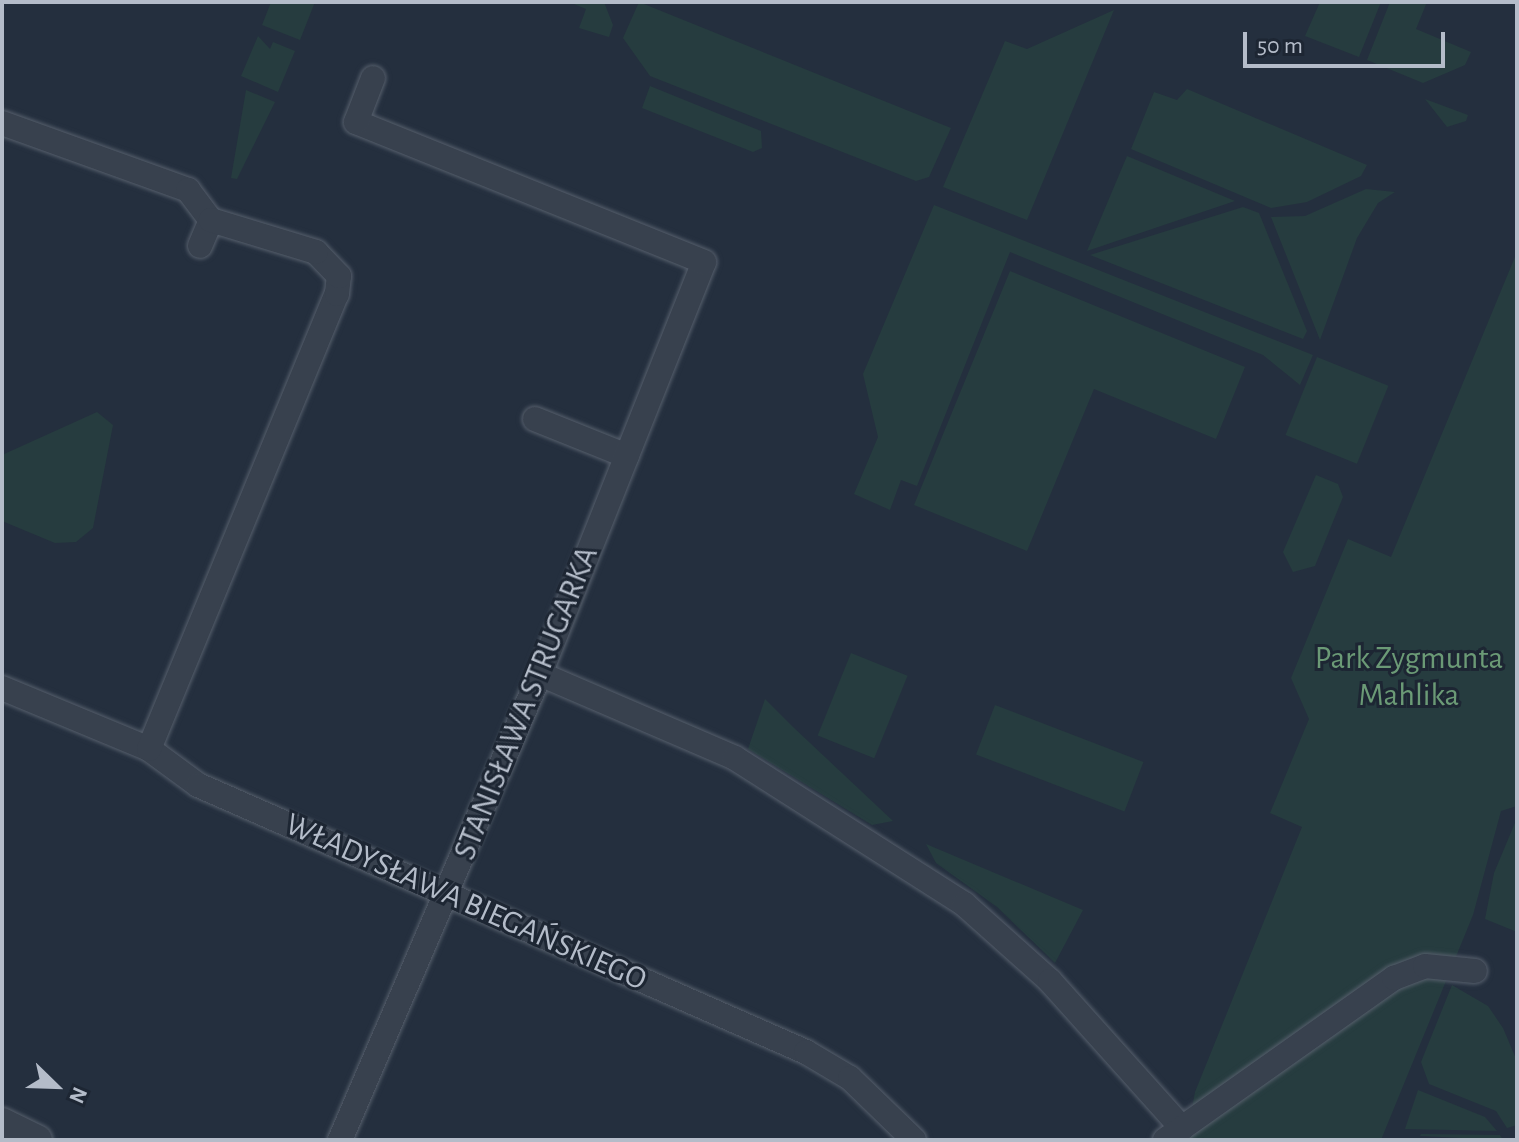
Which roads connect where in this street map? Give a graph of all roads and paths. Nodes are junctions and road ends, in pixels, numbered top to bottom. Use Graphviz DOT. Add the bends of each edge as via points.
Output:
graph roads {
  1 [pos="373,78"];
  2 [pos="4,130"];
  3 [pos="211,220"];
  4 [pos="200,246"];
  5 [pos="535,419"];
  6 [pos="627,456"];
  7 [pos="540,674"];
  8 [pos="2,688"];
  9 [pos="149,749"];
  10 [pos="448,893"];
  11 [pos="1475,971"];
  12 [pos="2,1123"];
  13 [pos="1173,1134"];
  14 [pos="37,1140"];
  15 [pos="340,1140"];
  16 [pos="914,1140"];
  1 -- 6 [label="street, STANISŁAWA STRUGARKA" via="356,122 704,262"];
  2 -- 3 [label="street" via="188,190"];
  3 -- 4 [label="street"];
  3 -- 9 [label="street" via="316,252 339,276 337,294"];
  5 -- 6 [label="street"];
  6 -- 7 [label="street, STANISŁAWA STRUGARKA"];
  7 -- 10 [label="street, STANISŁAWA STRUGARKA"];
  7 -- 13 [label="street" via="735,758 964,904 1050,981"];
  8 -- 9 [label="street, WŁADYSŁAWA BIEGAŃSKIEGO"];
  9 -- 10 [label="street, WŁADYSŁAWA BIEGAŃSKIEGO" via="198,785"];
  10 -- 15 [label="street, STANISŁAWA STRUGARKA"];
  10 -- 16 [label="street, WŁADYSŁAWA BIEGAŃSKIEGO" via="806,1052 850,1078"];
  11 -- 13 [label="street" via="1425,966 1394,978"];
  12 -- 14 [label="street"];
}
